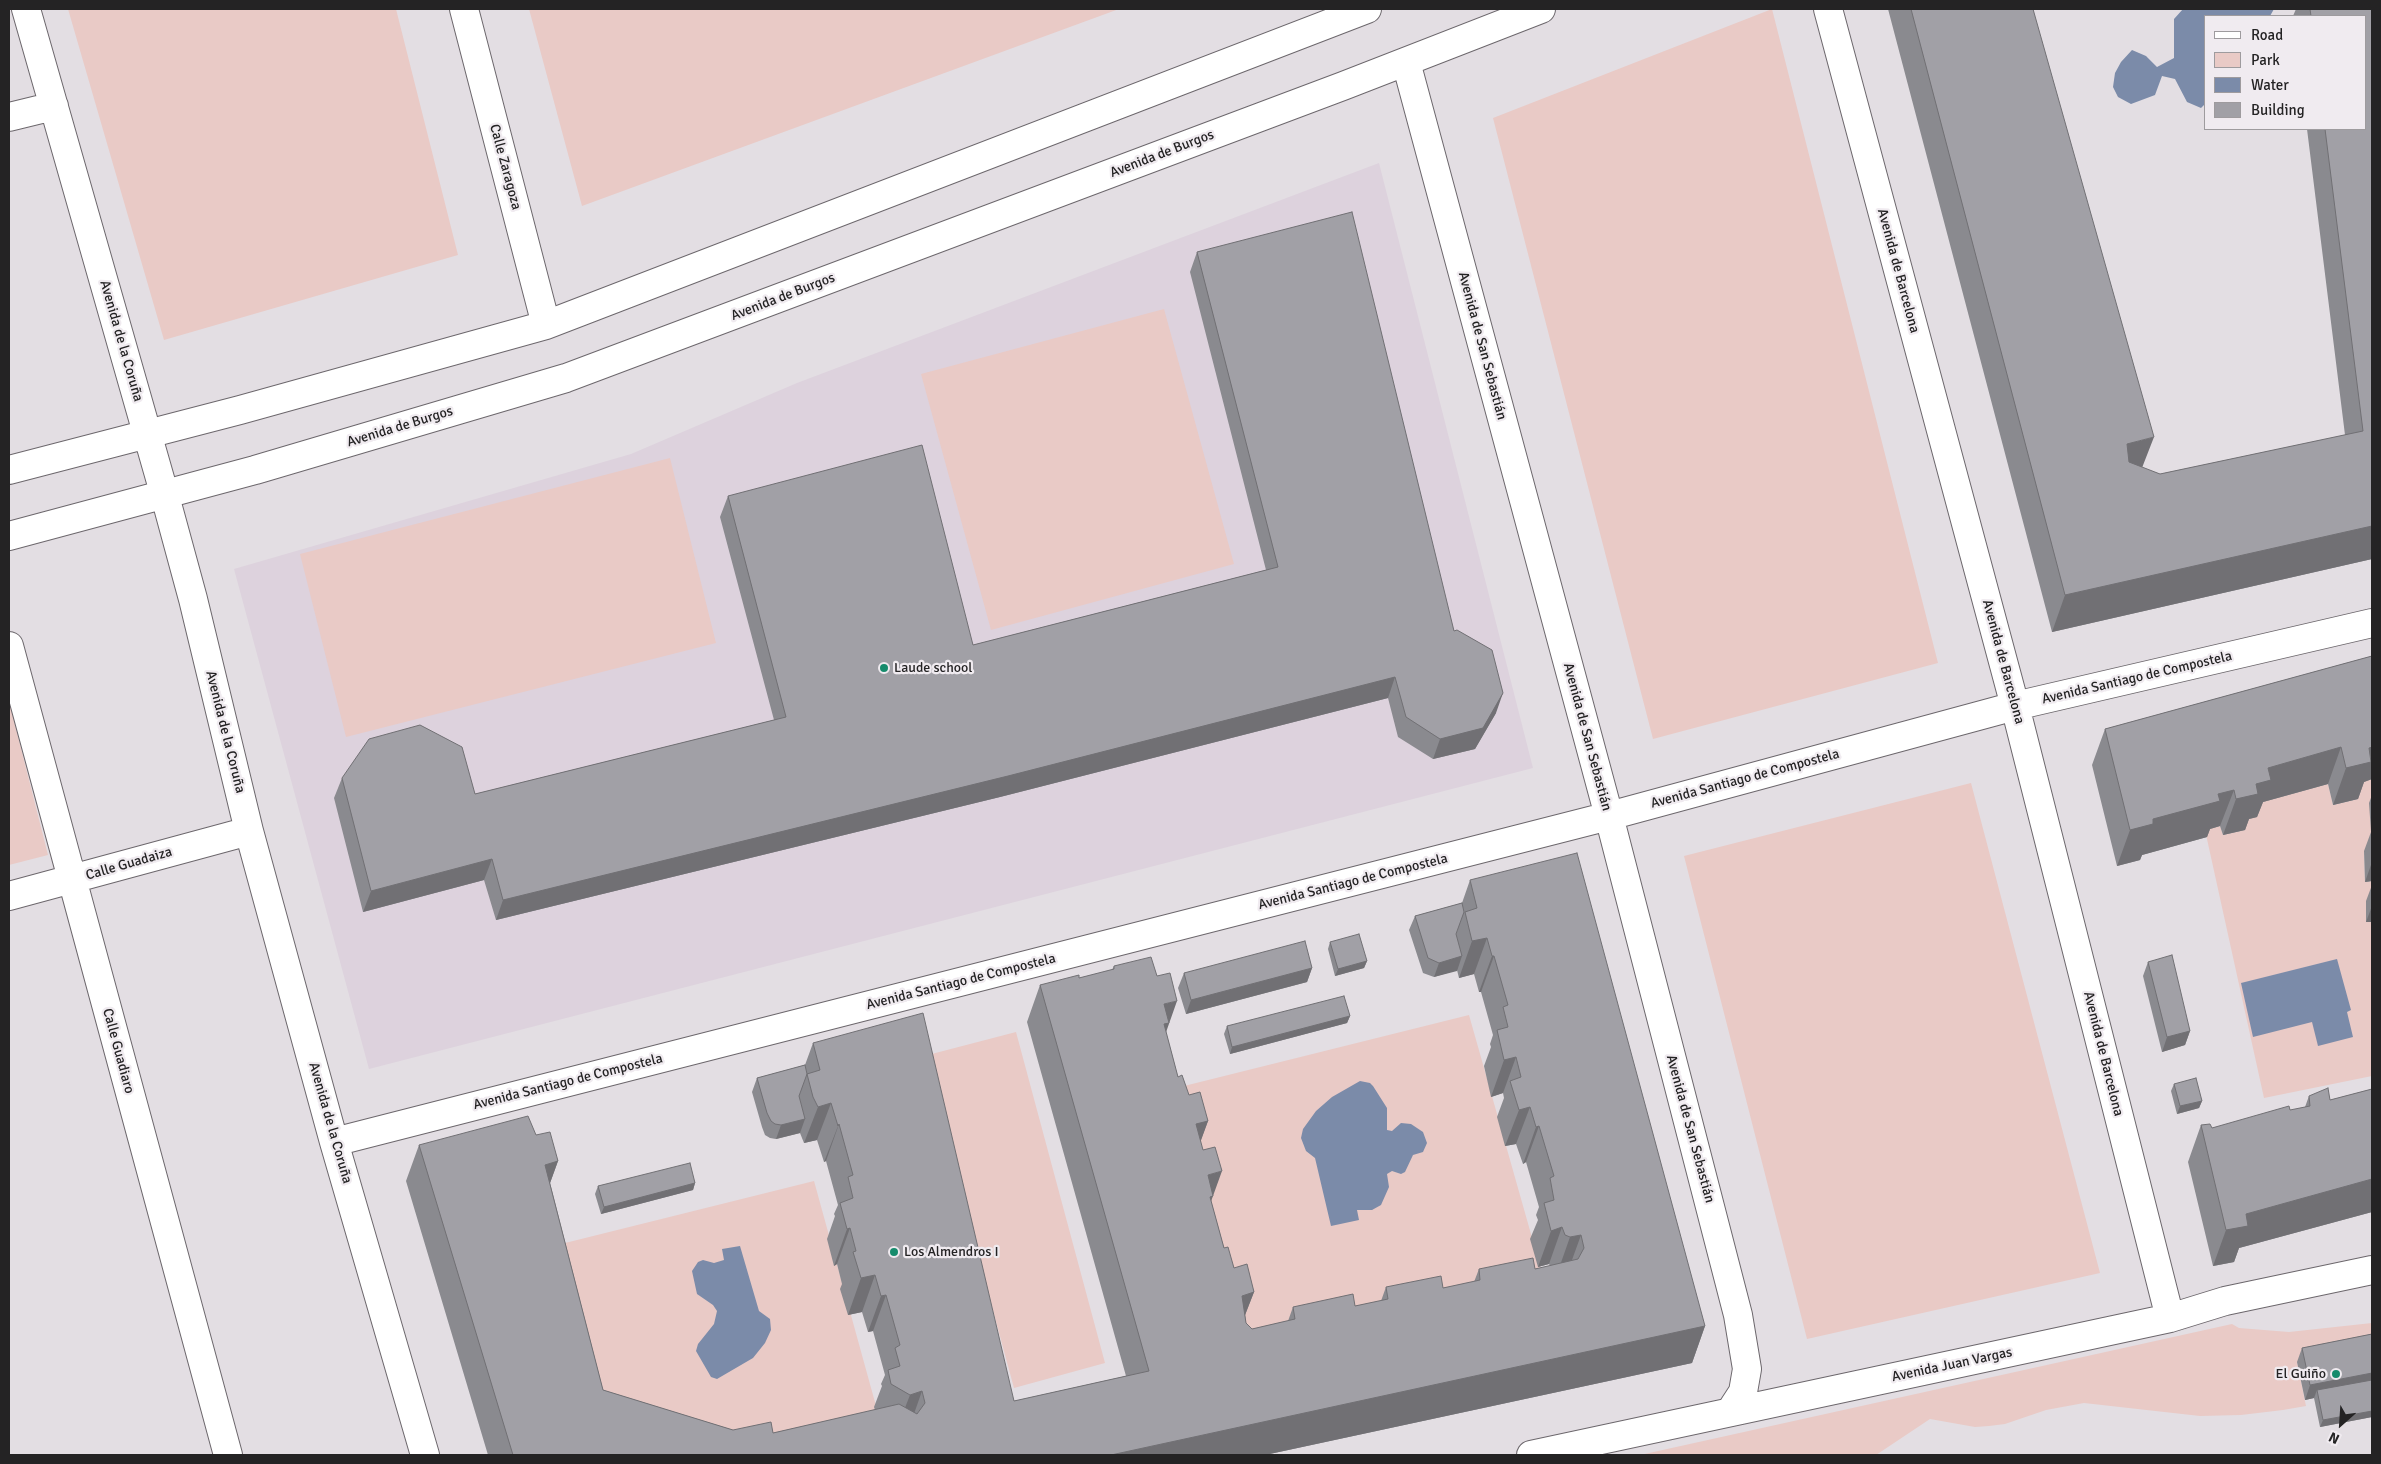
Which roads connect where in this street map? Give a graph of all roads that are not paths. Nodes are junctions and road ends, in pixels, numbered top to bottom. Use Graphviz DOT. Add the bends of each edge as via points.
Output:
graph roads {
  1 [pos="26,9"];
  2 [pos="464,9"];
  3 [pos="1366,9"];
  4 [pos="1541,9"];
  5 [pos="1828,9"];
  6 [pos="1406,62"];
  7 [pos="54,106"];
  8 [pos="9,117"];
  9 [pos="546,325"];
  10 [pos="148,434"];
  11 [pos="9,470"];
  12 [pos="165,496"];
  13 [pos="9,536"];
  14 [pos="2372,623"];
  15 [pos="9,646"];
  16 [pos="2015,706"];
  17 [pos="1608,816"];
  18 [pos="249,831"];
  19 [pos="72,880"];
  20 [pos="9,896"];
  21 [pos="334,1142"];
  22 [pos="2372,1270"];
  23 [pos="2170,1318"];
  24 [pos="1730,1412"];
  25 [pos="228,1455"];
  26 [pos="425,1455"];
  27 [pos="1531,1455"];
  1 -- 7 [label="street, Avenida de la Coruña"];
  2 -- 9 [label="street, Calle Zaragoza"];
  3 -- 9 [label="street"];
  4 -- 6 [label="street, Avenida de Burgos"];
  5 -- 16 [label="street, Avenida de Barcelona"];
  6 -- 12 [label="street, Avenida de Burgos" via="566,378"];
  6 -- 17 [label="street, Avenida de San Sebastián"];
  7 -- 8 [label="street"];
  7 -- 10 [label="street, Avenida de la Coruña"];
  9 -- 10 [label="street"];
  10 -- 11 [label="street"];
  10 -- 12 [label="street, Avenida de la Coruña"];
  12 -- 13 [label="street, Avenida de Burgos"];
  12 -- 18 [label="street, Avenida de la Coruña"];
  14 -- 16 [label="street, Avenida Santiago de Compostela"];
  15 -- 19 [label="street, Calle Guadiaro"];
  16 -- 17 [label="street, Avenida Santiago de Compostela"];
  16 -- 23 [label="street, Avenida de Barcelona"];
  17 -- 21 [label="street, Avenida Santiago de Compostela"];
  17 -- 24 [label="street, Avenida de San Sebastián" via="1738,1315 1747,1369 1743,1392"];
  18 -- 19 [label="street, Calle Guadaiza"];
  18 -- 21 [label="street, Avenida de la Coruña"];
  19 -- 20 [label="street, Calle Guadaiza"];
  19 -- 25 [label="street, Calle Guadiaro"];
  21 -- 26 [label="street, Avenida de la Coruña"];
  22 -- 23 [label="street, Avenida Juan Vargas" via="2224,1301"];
  23 -- 24 [label="street, Avenida Juan Vargas"];
  24 -- 27 [label="street, Avenida Juan Vargas"];
}
